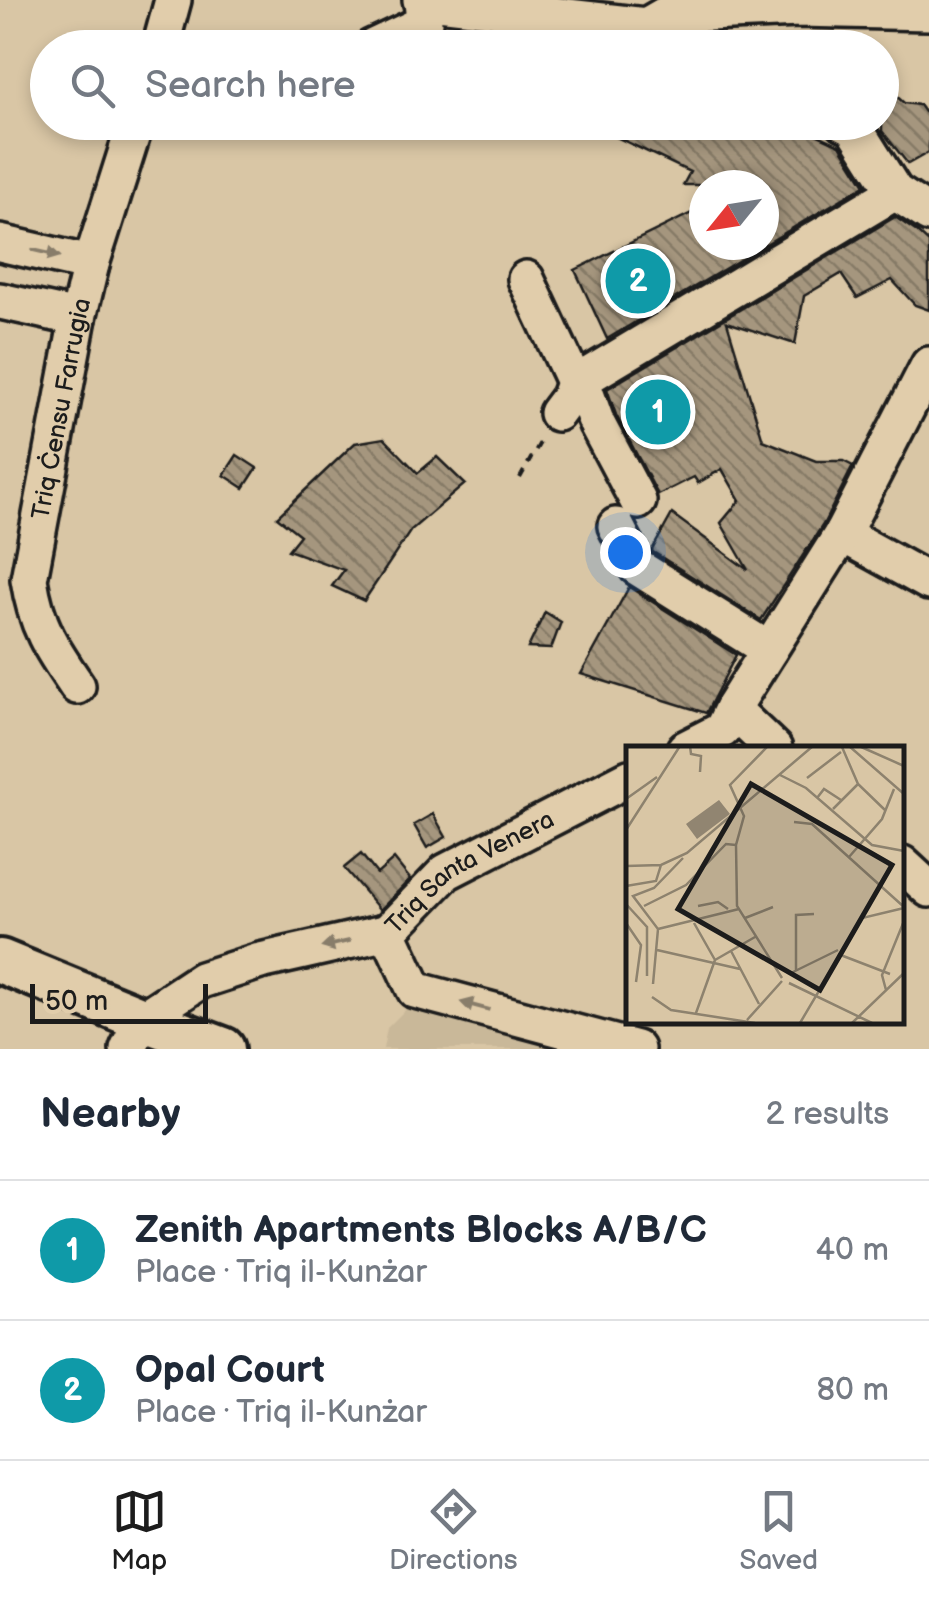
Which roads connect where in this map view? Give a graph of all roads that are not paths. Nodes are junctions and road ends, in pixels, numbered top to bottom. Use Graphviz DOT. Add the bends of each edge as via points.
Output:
graph roads {
  1 [pos="172,0"];
  2 [pos="422,0"];
  3 [pos="929,12"];
  4 [pos="659,22"];
  5 [pos="164,30"];
  6 [pos="411,30"];
  7 [pos="130,140"];
  8 [pos="862,140"];
  9 [pos="895,192"];
  10 [pos="929,214"];
  11 [pos="0,243"];
  12 [pos="92,264"];
  13 [pos="526,278"];
  14 [pos="0,301"];
  15 [pos="78,318"];
  16 [pos="929,364"];
  17 [pos="578,377"];
  18 [pos="557,413"];
  19 [pos="842,534"];
  20 [pos="929,582"];
  21 [pos="769,650"];
  22 [pos="77,686"];
  23 [pos="744,726"];
  24 [pos="691,746"];
  25 [pos="770,746"];
  26 [pos="626,780"];
  27 [pos="904,866"];
  28 [pos="929,889"];
  29 [pos="388,932"];
  30 [pos="0,961"];
  31 [pos="135,1034"];
  32 [pos="223,1049"];
  33 [pos="636,1049"];
  1 -- 5 [label="street"];
  2 -- 4 [label="street"];
  2 -- 6 [label="street" via="424,24"];
  3 -- 4 [label="street" via="799,8"];
  7 -- 12 [label="street, Triq Ċensu Farrugia"];
  8 -- 9 [label="street"];
  9 -- 10 [label="street"];
  9 -- 17 [label="street"];
  11 -- 12 [label="street, one-way"];
  12 -- 15 [label="street, Triq Ċensu Farrugia"];
  13 -- 17 [label="street" via="571,375"];
  14 -- 15 [label="street"];
  15 -- 22 [label="street, Triq Ċensu Farrugia" via="29,579 33,610 50,648"];
  16 -- 19 [label="street"];
  17 -- 18 [label="street"];
  17 -- 21 [label="street" via="627,514 637,566"];
  19 -- 20 [label="street"];
  19 -- 21 [label="street"];
  21 -- 23 [label="street"];
  23 -- 24 [label="street"];
  23 -- 25 [label="street"];
  26 -- 29 [label="street, Triq Santa Venera" via="446,872"];
  27 -- 28 [label="street"];
  29 -- 31 [label="street, Triq Santa Venera, one-way" via="201,980"];
  33 -- 29 [label="street, one-way" via="415,990"];
  30 -- 31 [label="main road"];
  31 -- 32 [label="main road"];
}
